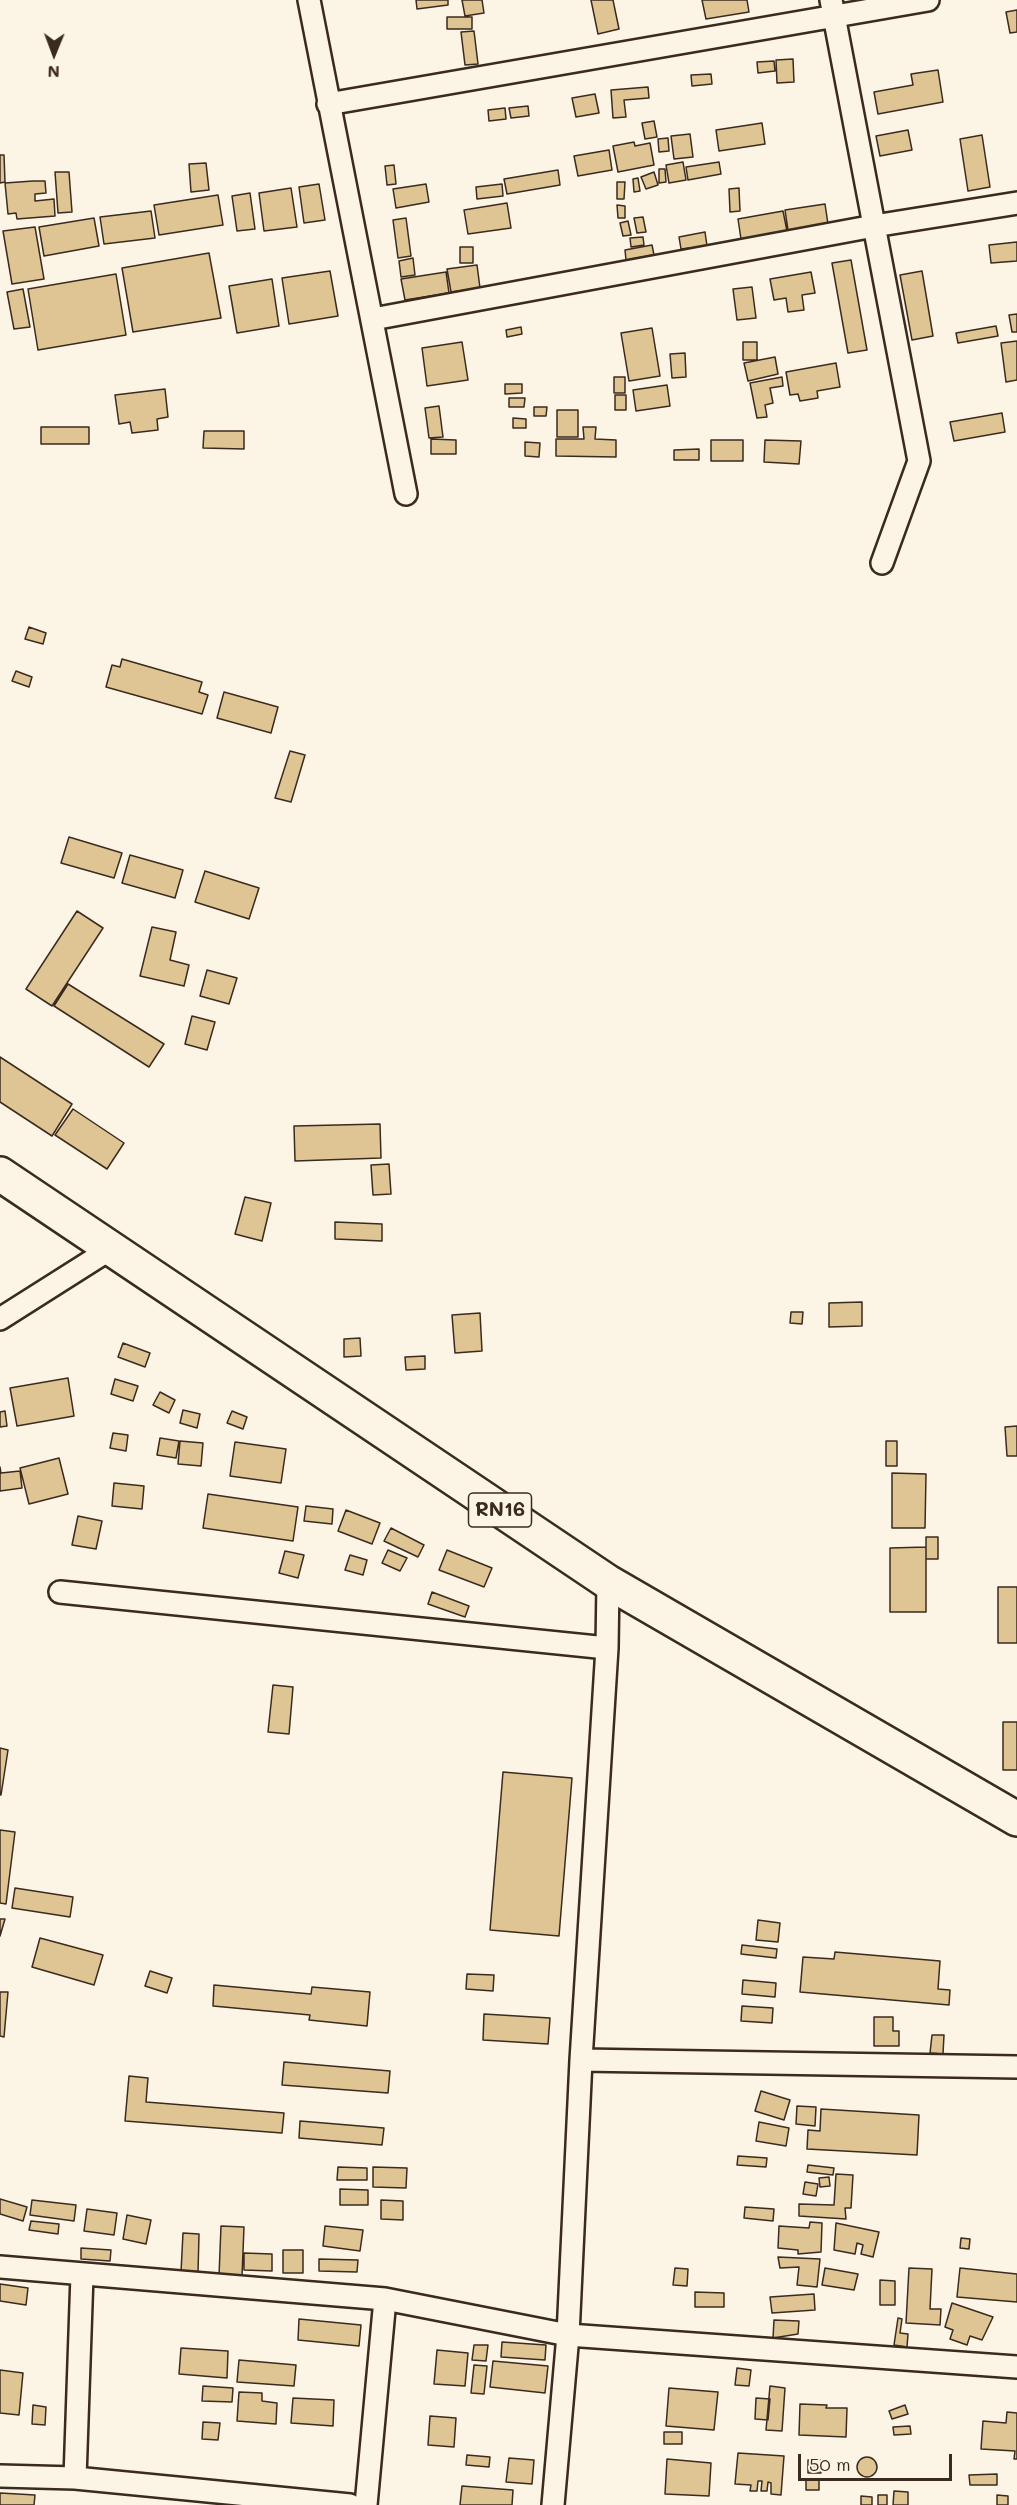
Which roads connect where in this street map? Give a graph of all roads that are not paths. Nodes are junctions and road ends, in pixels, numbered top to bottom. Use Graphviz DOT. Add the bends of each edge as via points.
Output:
graph roads {
  1 [pos="309,0"];
  2 [pos="928,0"];
  3 [pos="832,8"];
  4 [pos="328,104"];
  5 [pos="1017,203"];
  6 [pos="874,226"];
  7 [pos="373,319"];
  8 [pos="406,494"];
  9 [pos="882,563"];
  10 [pos="0,1174"];
  11 [pos="112,1248"];
  12 [pos="0,1319"];
  13 [pos="608,1582"];
  14 [pos="60,1592"];
  15 [pos="608,1648"];
  16 [pos="1017,1819"];
  17 [pos="581,2060"];
  18 [pos="1017,2067"];
  19 [pos="0,2267"];
  20 [pos="82,2275"];
  21 [pos="385,2299"];
  22 [pos="568,2335"];
  23 [pos="1017,2367"];
  24 [pos="0,2476"];
  25 [pos="75,2478"];
  26 [pos="350,2505"];
  27 [pos="366,2505"];
  28 [pos="553,2505"];
  1 -- 4 [label="street"];
  2 -- 3 [label="street"];
  3 -- 4 [label="street"];
  3 -- 6 [label="street"];
  4 -- 7 [label="street"];
  5 -- 6 [label="street"];
  6 -- 7 [label="street"];
  6 -- 9 [label="street" via="919,461"];
  7 -- 8 [label="street"];
  10 -- 11 [label="main road, RN16"];
  11 -- 12 [label="street"];
  11 -- 13 [label="main road, RN16"];
  13 -- 15 [label="street"];
  13 -- 16 [label="main road, RN16"];
  14 -- 15 [label="street"];
  15 -- 17 [label="street"];
  17 -- 18 [label="street"];
  17 -- 22 [label="street"];
  19 -- 20 [label="street"];
  20 -- 21 [label="street"];
  20 -- 25 [label="street"];
  21 -- 22 [label="street"];
  21 -- 27 [label="street"];
  22 -- 23 [label="street"];
  22 -- 28 [label="street"];
  24 -- 25 [label="street"];
  25 -- 26 [label="street"];
}
